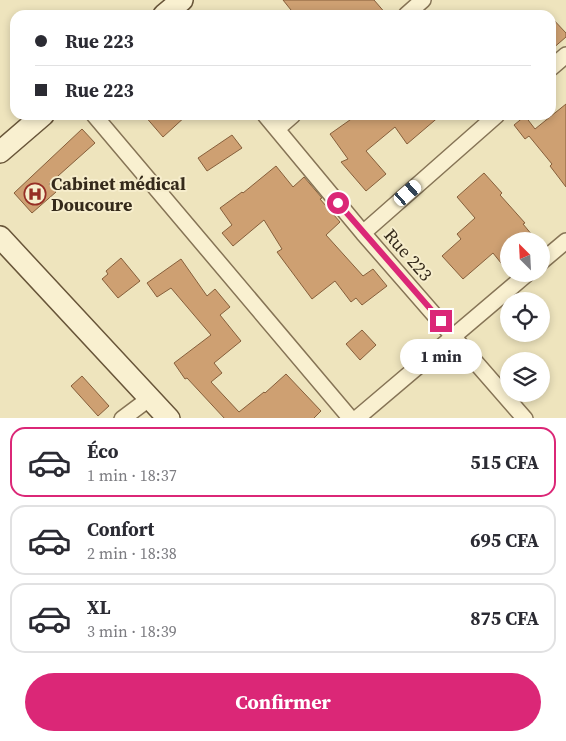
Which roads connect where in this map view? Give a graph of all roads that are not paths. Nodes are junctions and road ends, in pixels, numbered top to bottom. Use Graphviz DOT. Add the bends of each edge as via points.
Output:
graph roads {
  1 [pos="423,0"];
  2 [pos="412,10"];
  3 [pos="566,55"];
  4 [pos="556,64"];
  5 [pos="37,120"];
  6 [pos="98,120"];
  7 [pos="269,120"];
  8 [pos="287,120"];
  9 [pos="491,120"];
  10 [pos="277,129"];
  11 [pos="0,152"];
  12 [pos="363,233"];
  13 [pos="0,237"];
  14 [pos="566,241"];
  15 [pos="550,254"];
  16 [pos="518,282"];
  17 [pos="454,336"];
  18 [pos="150,398"];
  19 [pos="122,418"];
  20 [pos="169,418"];
  21 [pos="351,418"];
  22 [pos="356,418"];
  23 [pos="525,418"];
  1 -- 2 [label="street"];
  3 -- 4 [label="street"];
  5 -- 11 [label="street"];
  6 -- 21 [label="street"];
  7 -- 10 [label="street, Rue 223"];
  8 -- 10 [label="street"];
  9 -- 12 [label="street"];
  10 -- 12 [label="street, Rue 223"];
  12 -- 17 [label="street, Rue 223"];
  13 -- 18 [label="street"];
  14 -- 15 [label="street"];
  16 -- 17 [label="street"];
  17 -- 22 [label="street"];
  17 -- 23 [label="street, Rue 223"];
  18 -- 19 [label="street"];
  18 -- 20 [label="street"];
}
